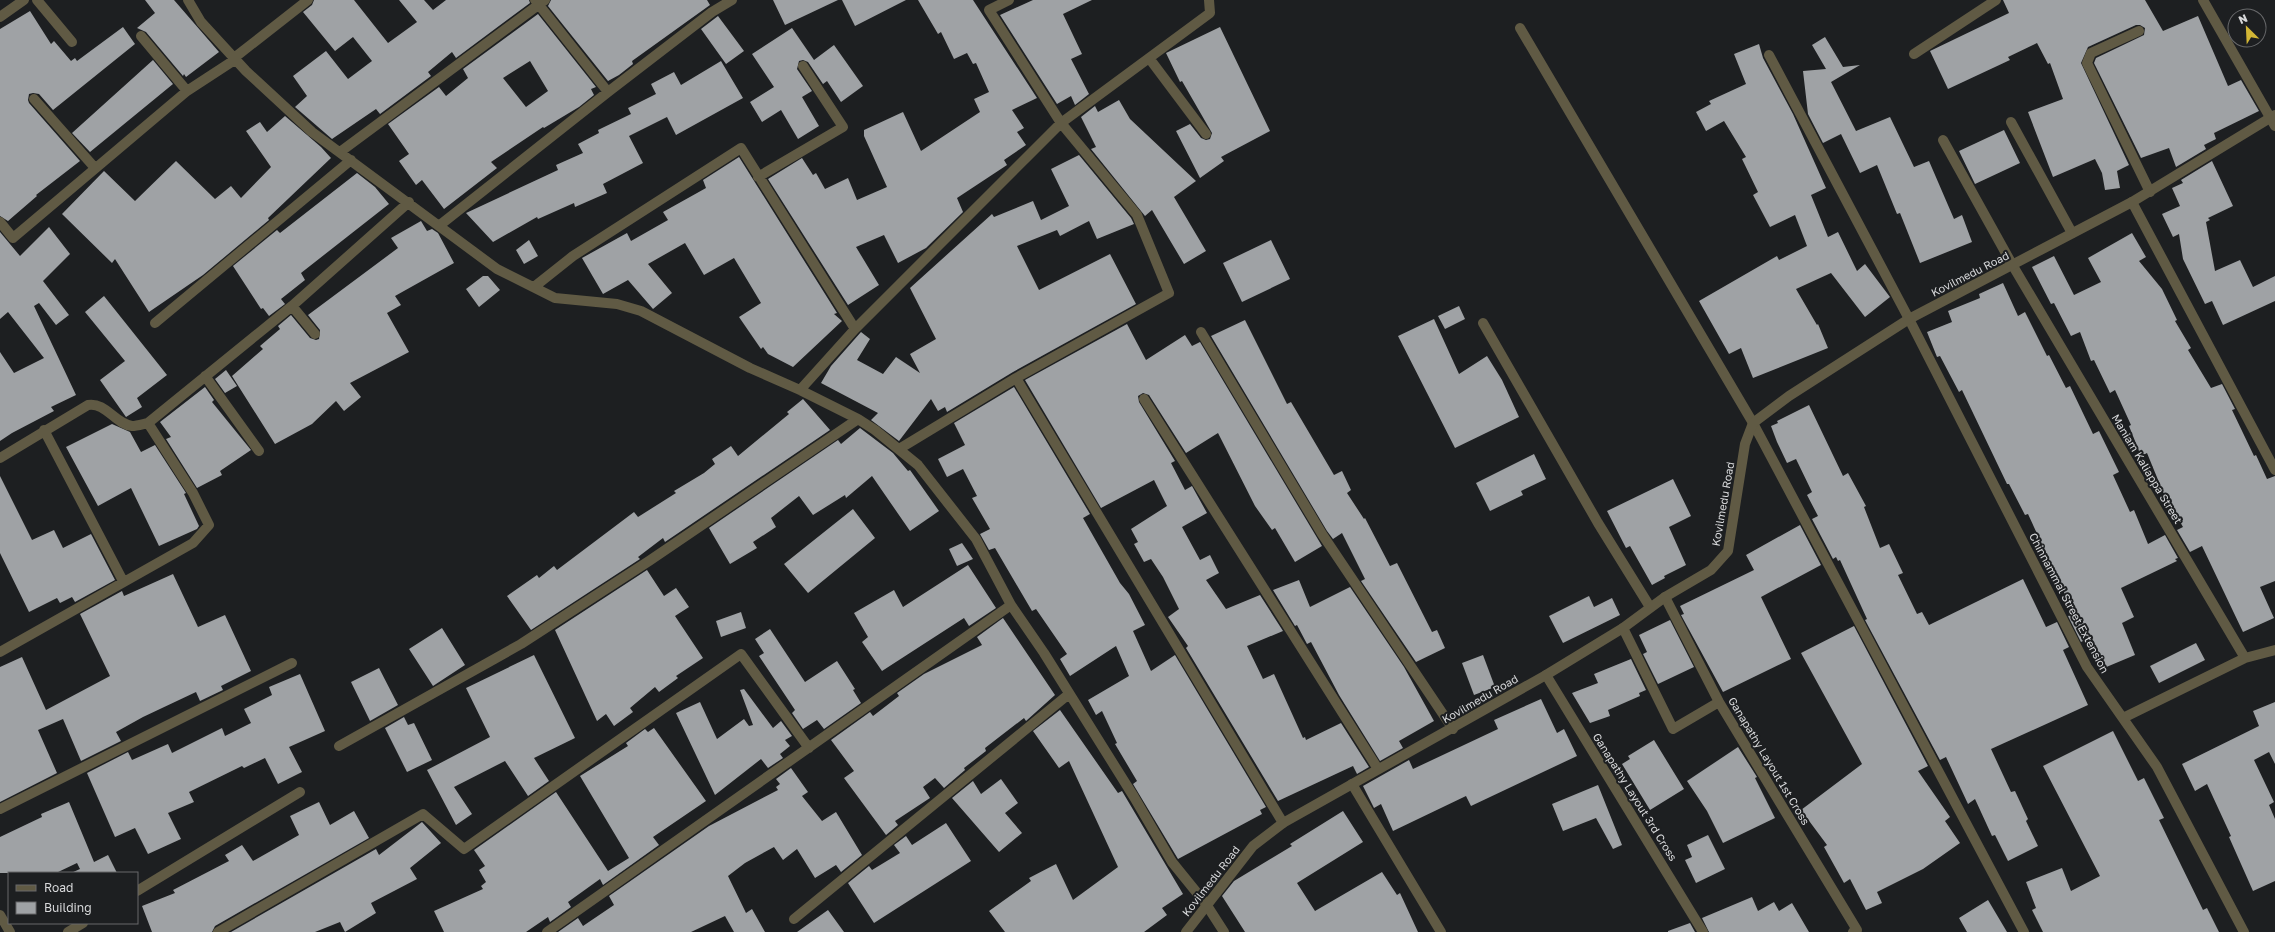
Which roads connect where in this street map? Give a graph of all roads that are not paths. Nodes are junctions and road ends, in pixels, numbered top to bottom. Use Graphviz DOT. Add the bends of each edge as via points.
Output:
graph roads {
  1 [pos="24,0"];
  2 [pos="37,0"];
  3 [pos="188,0"];
  4 [pos="308,0"];
  5 [pos="732,0"];
  6 [pos="1009,0"];
  7 [pos="1209,0"];
  8 [pos="1996,0"];
  9 [pos="2203,0"];
  10 [pos="539,2"];
  11 [pos="0,17"];
  12 [pos="1520,28"];
  13 [pos="2139,31"];
  14 [pos="142,36"];
  15 [pos="72,42"];
  16 [pos="1914,54"];
  17 [pos="1769,55"];
  18 [pos="235,58"];
  19 [pos="1149,58"];
  20 [pos="803,66"];
  21 [pos="187,91"];
  22 [pos="608,92"];
  23 [pos="34,99"];
  24 [pos="2274,120"];
  25 [pos="2011,122"];
  26 [pos="1062,123"];
  27 [pos="1206,134"];
  28 [pos="1943,140"];
  29 [pos="340,152"];
  30 [pos="351,160"];
  31 [pos="96,168"];
  32 [pos="758,177"];
  33 [pos="2150,192"];
  34 [pos="409,202"];
  35 [pos="2132,202"];
  36 [pos="0,222"];
  37 [pos="440,225"];
  38 [pos="2072,233"];
  39 [pos="2013,266"];
  40 [pos="534,287"];
  41 [pos="292,306"];
  42 [pos="1909,319"];
  43 [pos="1483,322"];
  44 [pos="155,323"];
  45 [pos="855,328"];
  46 [pos="1201,332"];
  47 [pos="315,334"];
  48 [pos="205,376"];
  49 [pos="1016,378"];
  50 [pos="800,390"];
  51 [pos="1144,399"];
  52 [pos="858,419"];
  53 [pos="148,423"];
  54 [pos="1753,423"];
  55 [pos="44,430"];
  56 [pos="899,449"];
  57 [pos="258,451"];
  58 [pos="0,458"];
  59 [pos="2275,470"];
  60 [pos="123,581"];
  61 [pos="1665,597"];
  62 [pos="1011,605"];
  63 [pos="1650,607"];
  64 [pos="1623,628"];
  65 [pos="2275,650"];
  66 [pos="0,652"];
  67 [pos="2245,658"];
  68 [pos="292,663"];
  69 [pos="1546,675"];
  70 [pos="1069,694"];
  71 [pos="1720,702"];
  72 [pos="2123,718"];
  73 [pos="1454,729"];
  74 [pos="339,746"];
  75 [pos="809,748"];
  76 [pos="1378,769"];
  77 [pos="1352,784"];
  78 [pos="300,792"];
  79 [pos="0,809"];
  80 [pos="1283,823"];
  81 [pos="138,889"];
  82 [pos="1206,904"];
  83 [pos="0,915"];
  84 [pos="794,919"];
  85 [pos="81,924"];
  86 [pos="10,932"];
  87 [pos="68,932"];
  88 [pos="218,932"];
  89 [pos="547,932"];
  90 [pos="1186,932"];
  91 [pos="1224,932"];
  92 [pos="1441,932"];
  93 [pos="1703,932"];
  94 [pos="1853,932"];
  95 [pos="2024,932"];
  96 [pos="2244,932"];
  1 -- 11 [label="street"];
  2 -- 15 [label="street"];
  3 -- 18 [label="street" via="201,22"];
  4 -- 18 [label="street"];
  5 -- 22 [label="street" via="712,12"];
  6 -- 26 [label="street" via="989,10"];
  7 -- 19 [label="street" via="1210,13"];
  8 -- 16 [label="street"];
  9 -- 24 [label="street"];
  10 -- 22 [label="street"];
  10 -- 29 [label="street"];
  12 -- 54 [label="street"];
  13 -- 33 [label="street" via="2091,53 2087,63"];
  14 -- 21 [label="street"];
  17 -- 42 [label="street, Chinnammal Street Extension"];
  18 -- 21 [label="street"];
  18 -- 29 [label="street" via="312,132"];
  19 -- 26 [label="street"];
  19 -- 27 [label="street"];
  20 -- 32 [label="street" via="843,127"];
  21 -- 31 [label="street"];
  22 -- 37 [label="street"];
  23 -- 31 [label="street"];
  24 -- 33 [label="street, Kovilmedu Road"];
  25 -- 38 [label="street"];
  26 -- 45 [label="street"];
  26 -- 49 [label="street" via="1137,215 1169,293"];
  28 -- 39 [label="street, Maniam Kaliappa Street"];
  29 -- 30 [label="street"];
  30 -- 34 [label="street"];
  30 -- 44 [label="street"];
  31 -- 36 [label="street" via="13,238"];
  32 -- 40 [label="street" via="741,148 572,256"];
  32 -- 45 [label="street"];
  33 -- 35 [label="street, Kovilmedu Road"];
  34 -- 37 [label="street"];
  34 -- 41 [label="street"];
  35 -- 38 [label="street, Kovilmedu Road"];
  35 -- 59 [label="street"];
  37 -- 40 [label="street" via="497,269"];
  38 -- 39 [label="street, Kovilmedu Road"];
  39 -- 42 [label="street, Kovilmedu Road"];
  39 -- 67 [label="street, Maniam Kaliappa Street"];
  40 -- 50 [label="street" via="554,298 617,304 641,310 750,368"];
  41 -- 47 [label="street"];
  41 -- 48 [label="street"];
  42 -- 54 [label="street, Kovilmedu Road" via="1789,396"];
  42 -- 72 [label="street, Chinnammal Street Extension" via="2087,667"];
  43 -- 63 [label="street"];
  45 -- 50 [label="street"];
  46 -- 73 [label="street" via="1322,534"];
  48 -- 53 [label="street"];
  48 -- 57 [label="street"];
  49 -- 56 [label="street"];
  49 -- 80 [label="street"];
  50 -- 52 [label="street"];
  51 -- 76 [label="street"];
  52 -- 56 [label="street"];
  52 -- 74 [label="street" via="649,561 521,644"];
  53 -- 55 [label="street" via="132,426 121,422 94,404"];
  53 -- 60 [label="street" via="193,493 209,525 193,543"];
  54 -- 61 [label="street, Kovilmedu Road" via="1745,444 1728,551 1711,570"];
  54 -- 95 [label="street"];
  55 -- 58 [label="street"];
  55 -- 60 [label="street"];
  56 -- 62 [label="street" via="918,465 964,521"];
  60 -- 66 [label="street"];
  61 -- 63 [label="street, Kovilmedu Road"];
  61 -- 71 [label="street, Ganapathy Layout 1st Cross"];
  62 -- 70 [label="street"];
  62 -- 75 [label="street"];
  63 -- 64 [label="street, Kovilmedu Road"];
  64 -- 69 [label="street, Kovilmedu Road"];
  64 -- 71 [label="street" via="1673,729"];
  65 -- 67 [label="street"];
  67 -- 72 [label="street"];
  68 -- 79 [label="street"];
  69 -- 73 [label="street, Kovilmedu Road"];
  69 -- 93 [label="street, Ganapathy Layout 3rd Cross"];
  70 -- 82 [label="street" via="1134,796 1172,862"];
  70 -- 84 [label="street"];
  71 -- 94 [label="street, Ganapathy Layout 1st Cross" via="1857,930"];
  72 -- 96 [label="street, Chinnammal Street Extension" via="2157,767"];
  73 -- 76 [label="street, Kovilmedu Road"];
  75 -- 88 [label="street" via="741,654 464,849 423,814"];
  75 -- 89 [label="street"];
  76 -- 77 [label="street, Kovilmedu Road"];
  77 -- 80 [label="street, Kovilmedu Road"];
  77 -- 92 [label="street"];
  78 -- 81 [label="street"];
  80 -- 82 [label="street, Kovilmedu Road" via="1253,846"];
  82 -- 90 [label="street, Kovilmedu Road"];
  82 -- 91 [label="street"];
  83 -- 86 [label="street"];
  85 -- 87 [label="street"];
}
